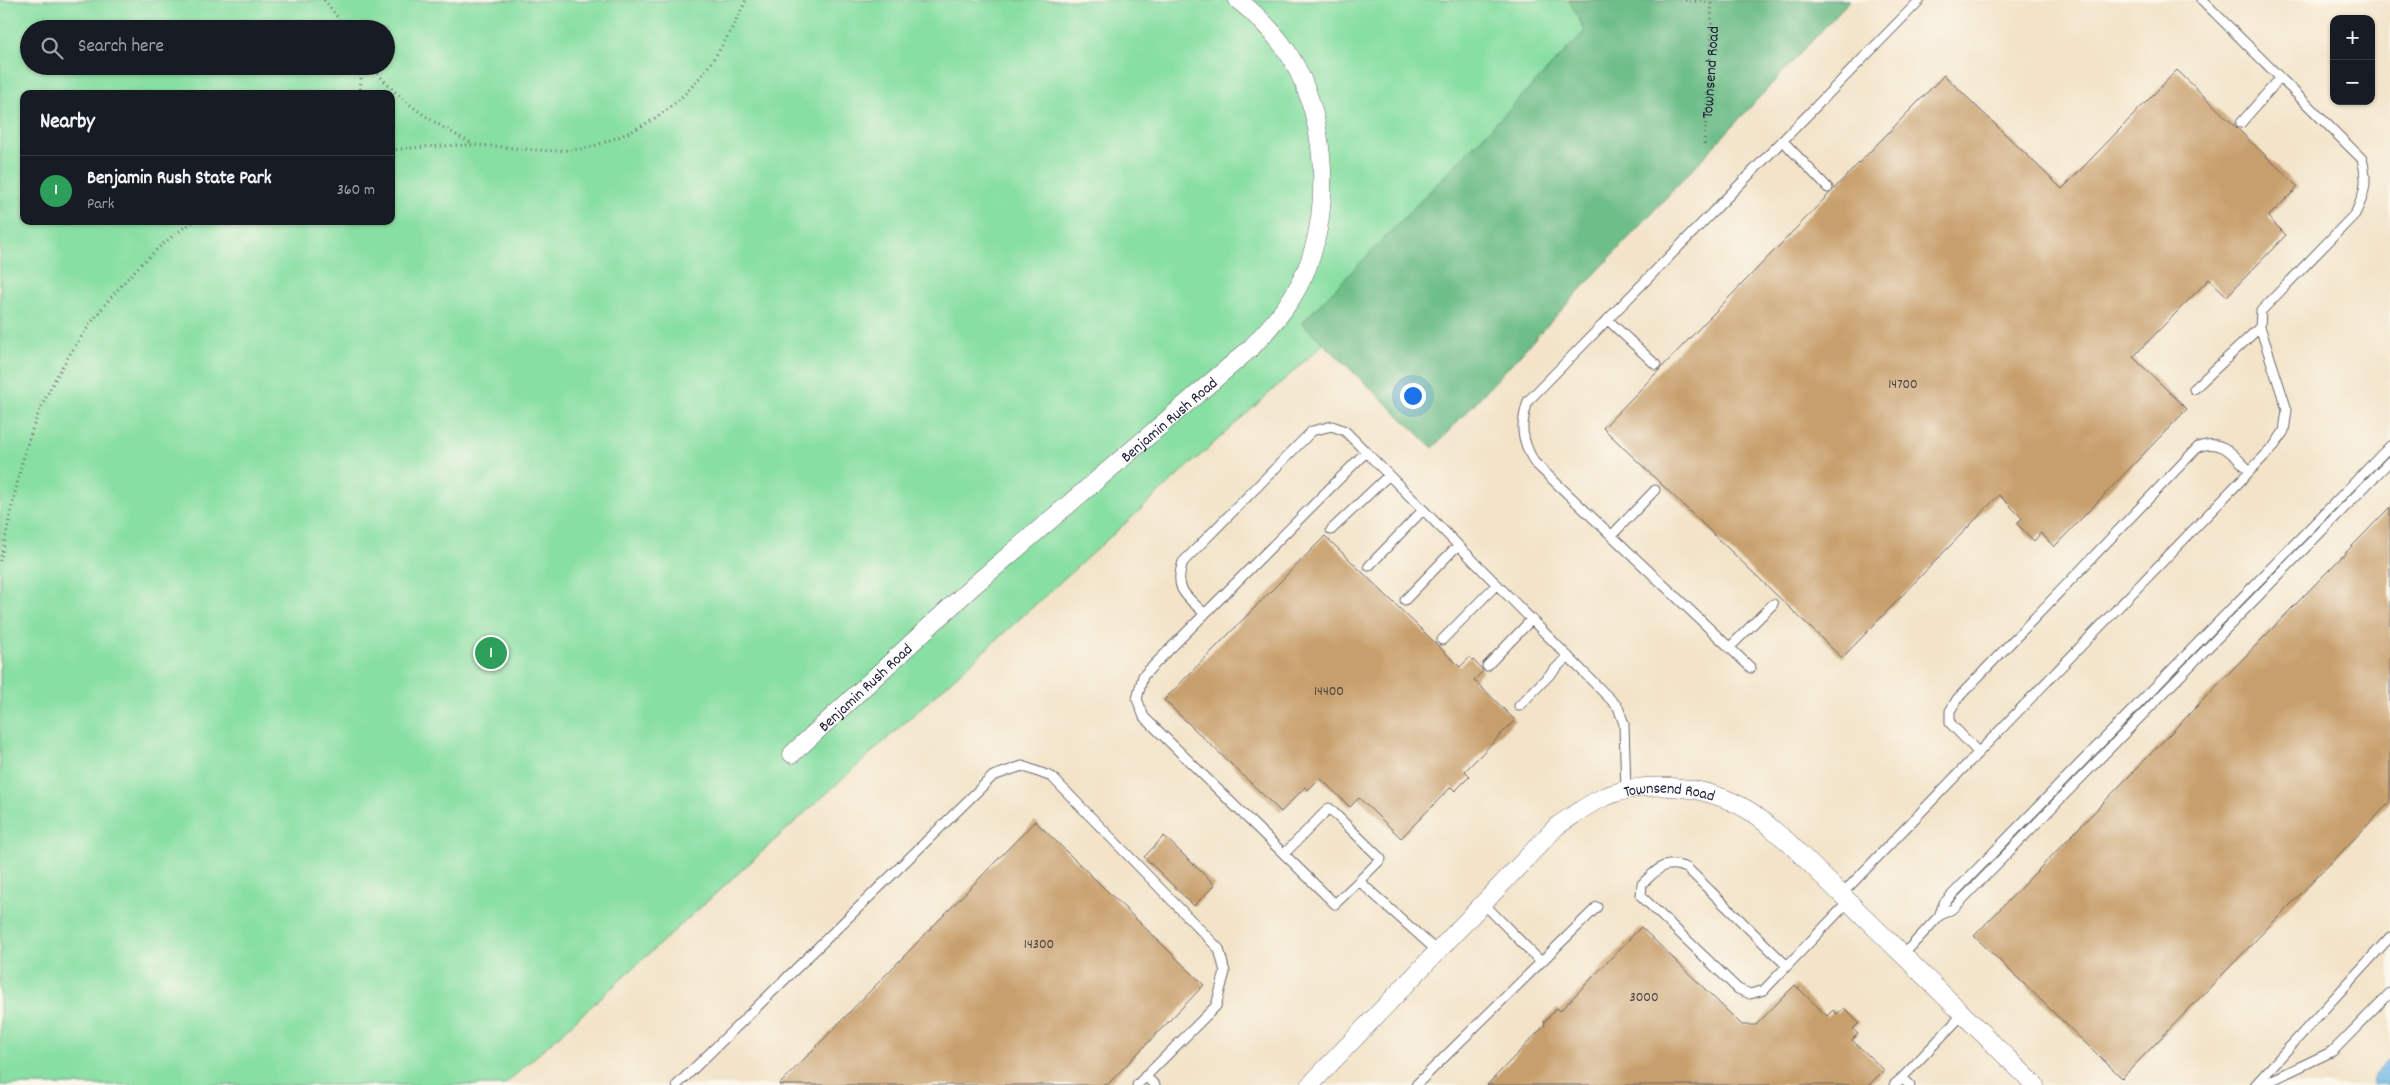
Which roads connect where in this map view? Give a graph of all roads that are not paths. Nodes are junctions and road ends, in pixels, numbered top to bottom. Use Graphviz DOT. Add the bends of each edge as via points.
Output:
graph roads {
  1 [pos="1238,0"];
  2 [pos="1920,0"];
  3 [pos="2202,0"];
  4 [pos="2280,78"];
  5 [pos="2241,123"];
  6 [pos="1783,141"];
  7 [pos="1828,188"];
  8 [pos="1608,320"];
  9 [pos="2260,327"];
  10 [pos="1656,365"];
  11 [pos="2194,389"];
  12 [pos="2390,446"];
  13 [pos="1366,452"];
  14 [pos="2390,461"];
  15 [pos="2370,467"];
  16 [pos="2250,471"];
  17 [pos="1389,474"];
  18 [pos="2377,474"];
  19 [pos="1655,490"];
  20 [pos="1423,510"];
  21 [pos="1331,530"];
  22 [pos="1612,535"];
  23 [pos="1458,545"];
  24 [pos="2293,545"];
  25 [pos="2301,553"];
  26 [pos="1369,566"];
  27 [pos="1497,584"];
  28 [pos="1404,600"];
  29 [pos="1773,604"];
  30 [pos="1205,614"];
  31 [pos="1532,619"];
  32 [pos="1442,640"];
  33 [pos="1730,647"];
  34 [pos="1568,656"];
  35 [pos="1487,666"];
  36 [pos="1751,668"];
  37 [pos="2169,673"];
  38 [pos="2177,679"];
  39 [pos="1519,706"];
  40 [pos="1978,752"];
  41 [pos="792,754"];
  42 [pos="2080,764"];
  43 [pos="2087,772"];
  44 [pos="1626,791"];
  45 [pos="1998,848"];
  46 [pos="1284,854"];
  47 [pos="2005,855"];
  48 [pos="1359,881"];
  49 [pos="1846,897"];
  50 [pos="1483,903"];
  51 [pos="1597,907"];
  52 [pos="1939,916"];
  53 [pos="2390,937"];
  54 [pos="1438,951"];
  55 [pos="1904,955"];
  56 [pos="1541,962"];
  57 [pos="1788,966"];
  58 [pos="2390,993"];
  59 [pos="1963,1014"];
  60 [pos="1145,1076"];
  61 [pos="1902,1078"];
  62 [pos="677,1085"];
  63 [pos="1136,1085"];
  64 [pos="1155,1085"];
  65 [pos="1310,1085"];
  66 [pos="1416,1085"];
  67 [pos="1894,1085"];
  68 [pos="1910,1085"];
  69 [pos="2035,1085"];
  70 [pos="2254,1085"];
  71 [pos="2262,1085"];
  1 -- 41 [label="street, Benjamin Rush Road" via="1282,43 1300,78 1313,115 1323,163 1322,212 1315,245 1300,284 1280,316 1251,348 972,587"];
  2 -- 6 [label="lane"];
  3 -- 4 [label="lane"];
  4 -- 5 [label="lane"];
  4 -- 9 [label="lane" via="2362,159 2367,178 2364,196 2355,214 2261,311"];
  6 -- 7 [label="lane"];
  6 -- 8 [label="lane"];
  8 -- 10 [label="lane"];
  8 -- 22 [label="lane" via="1528,401 1522,421 1524,442 1534,462"];
  9 -- 11 [label="lane"];
  9 -- 16 [label="lane" via="2287,410 2284,431"];
  12 -- 15 [label="lane"];
  13 -- 17 [label="lane"];
  13 -- 30 [label="lane"];
  13 -- 30 [label="lane" via="1345,431 1332,426 1312,431 1183,562 1178,576 1181,590"];
  14 -- 18 [label="lane"];
  15 -- 18 [label="lane"];
  15 -- 24 [label="lane"];
  16 -- 40 [label="lane"];
  16 -- 40 [label="lane" via="2224,446 2210,443 2198,447 1957,699 1950,711 1950,723"];
  17 -- 20 [label="lane"];
  17 -- 21 [label="lane"];
  18 -- 25 [label="lane"];
  19 -- 22 [label="lane"];
  20 -- 23 [label="lane"];
  20 -- 26 [label="lane"];
  22 -- 33 [label="lane"];
  23 -- 27 [label="lane"];
  23 -- 28 [label="lane"];
  24 -- 25 [label="lane"];
  24 -- 37 [label="lane"];
  25 -- 38 [label="lane"];
  27 -- 31 [label="lane"];
  27 -- 32 [label="lane"];
  29 -- 33 [label="lane"];
  30 -- 46 [label="lane" via="1143,676 1137,699 1144,717"];
  31 -- 34 [label="lane"];
  31 -- 35 [label="lane"];
  33 -- 36 [label="lane"];
  34 -- 39 [label="lane"];
  34 -- 44 [label="lane" via="1618,706 1624,724"];
  37 -- 38 [label="lane"];
  37 -- 42 [label="lane"];
  38 -- 43 [label="lane"];
  40 -- 49 [label="lane"];
  42 -- 43 [label="lane"];
  42 -- 45 [label="lane"];
  43 -- 47 [label="lane"];
  44 -- 49 [label="street, Townsend Road" via="1666,786 1710,794 1748,810"];
  44 -- 50 [label="street, Townsend Road" via="1600,799 1557,826"];
  45 -- 47 [label="lane"];
  45 -- 52 [label="lane" via="1944,903"];
  46 -- 48 [label="lane" via="1335,904"];
  46 -- 48 [label="lane" via="1328,808 1381,859"];
  47 -- 52 [label="lane" via="1954,908"];
  48 -- 54 [label="lane"];
  49 -- 55 [label="street, Townsend Road"];
  49 -- 57 [label="lane"];
  50 -- 54 [label="street, Townsend Road"];
  50 -- 56 [label="lane"];
  51 -- 56 [label="lane"];
  52 -- 55 [label="lane"];
  53 -- 70 [label="lane"];
  54 -- 65 [label="street, Townsend Road"];
  55 -- 59 [label="street, Townsend Road"];
  56 -- 66 [label="lane"];
  57 -- 57 [label="lane" via="1764,990 1750,994 1738,989 1641,896 1642,884 1662,866 1675,863 1687,868"];
  58 -- 71 [label="lane" via="2333,1052"];
  59 -- 61 [label="lane"];
  59 -- 69 [label="street, Townsend Road"];
  60 -- 62 [label="lane" via="1216,1006 1225,972 1219,949 1052,777 1022,766 993,776"];
  60 -- 63 [label="lane"];
  60 -- 64 [label="lane"];
  61 -- 67 [label="lane"];
  61 -- 68 [label="lane"];
}
